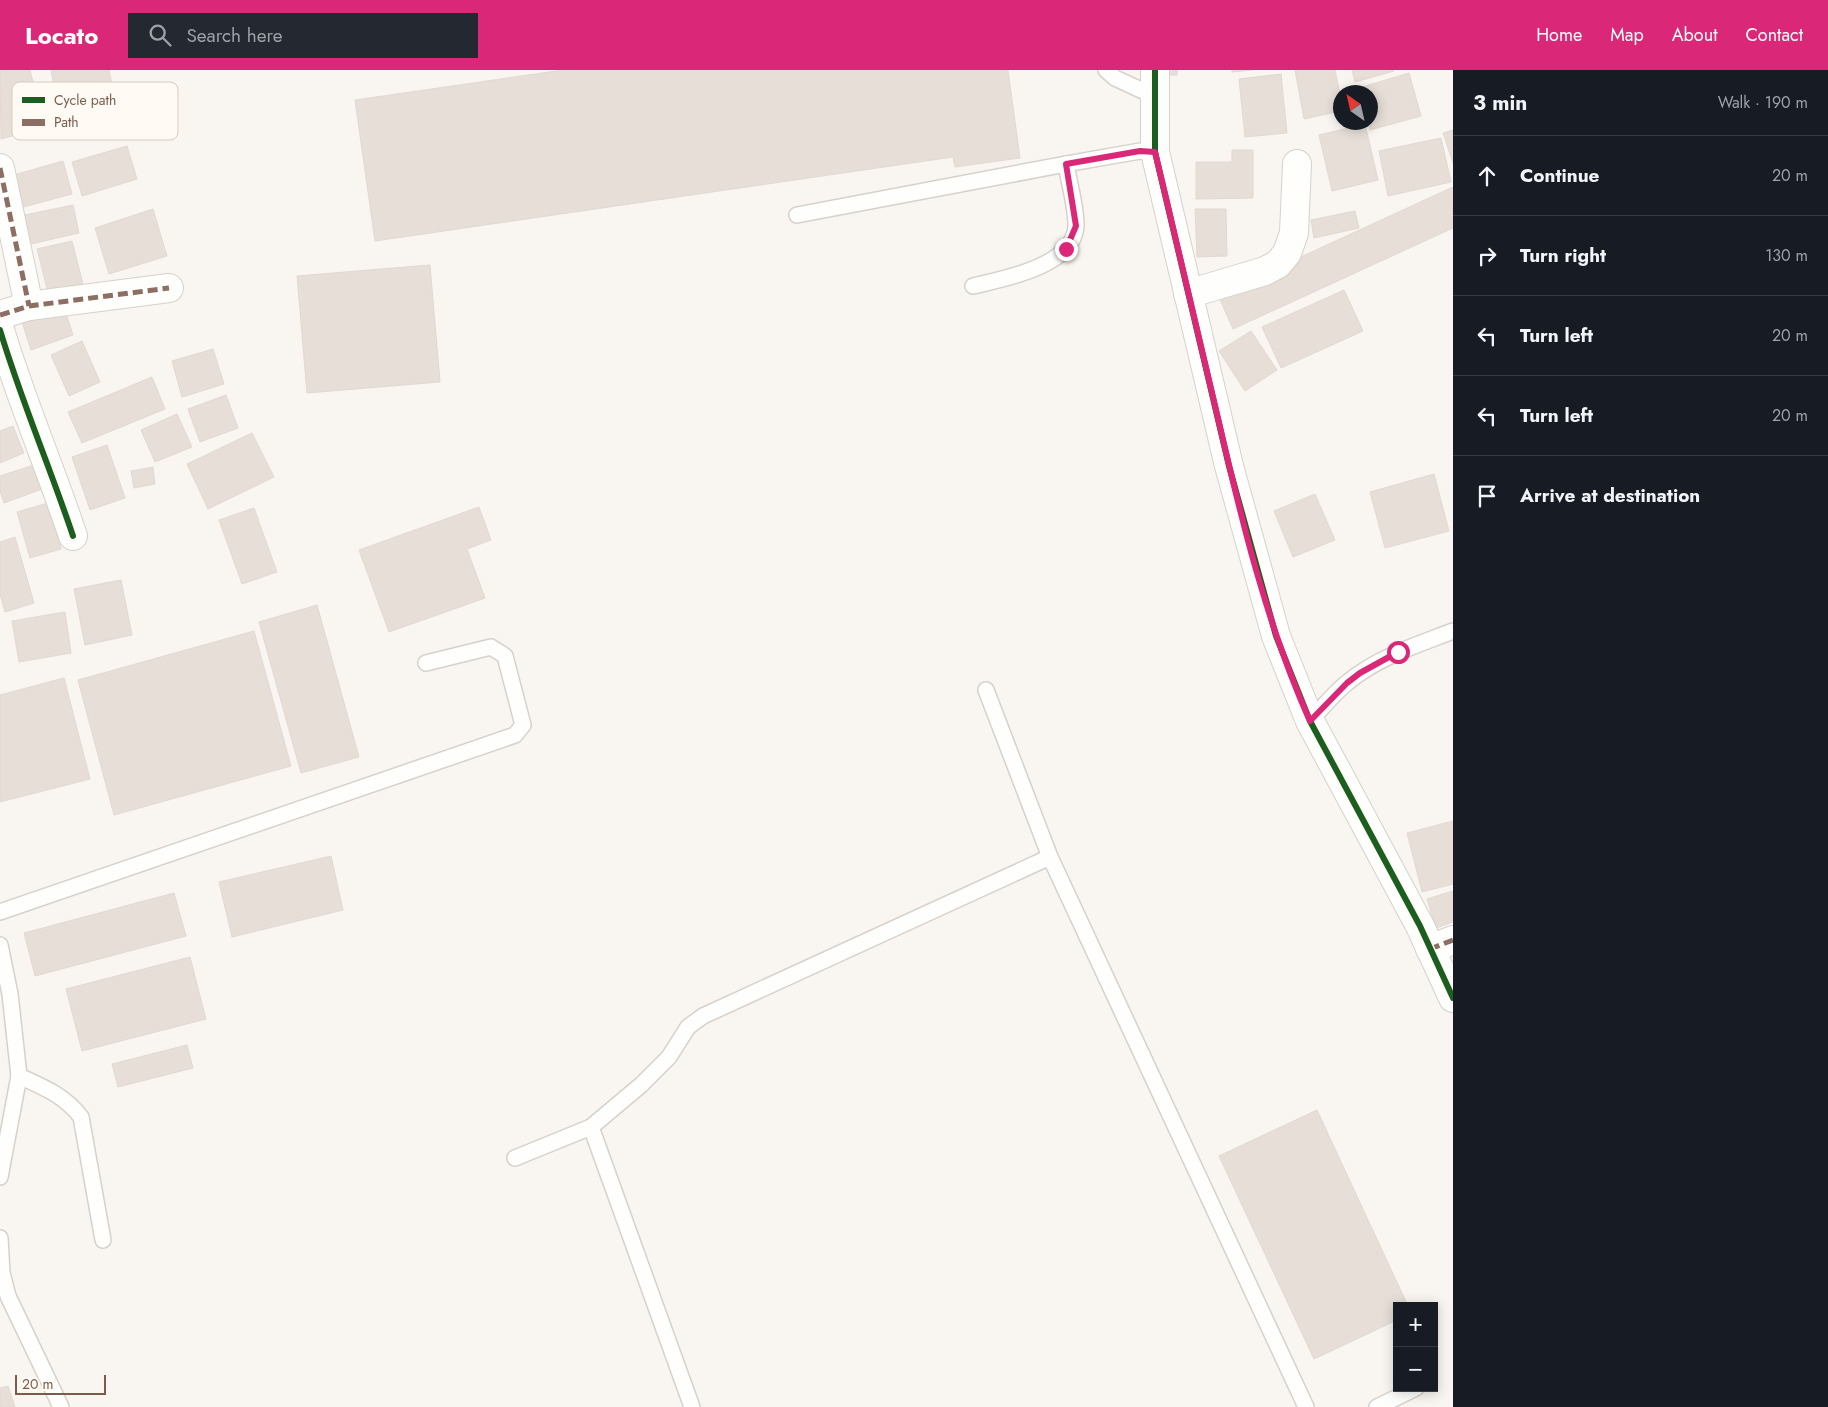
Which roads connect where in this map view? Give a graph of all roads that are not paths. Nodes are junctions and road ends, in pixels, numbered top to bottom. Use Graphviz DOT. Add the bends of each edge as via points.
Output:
graph roads {
  1 [pos="1106,70"];
  2 [pos="1155,83"];
  3 [pos="1155,152"];
  4 [pos="1066,164"];
  5 [pos="1297,164"];
  6 [pos="0,168"];
  7 [pos="797,215"];
  8 [pos="973,286"];
  9 [pos="169,288"];
  10 [pos="1188,294"];
  11 [pos="29,306"];
  12 [pos="0,315"];
  13 [pos="0,330"];
  14 [pos="73,536"];
  15 [pos="1453,631"];
  16 [pos="426,662"];
  17 [pos="986,690"];
  18 [pos="1310,721"];
  19 [pos="1050,857"];
  20 [pos="0,912"];
  21 [pos="0,944"];
  22 [pos="1442,944"];
  23 [pos="1453,998"];
  24 [pos="19,1076"];
  25 [pos="592,1127"];
  26 [pos="515,1158"];
  27 [pos="0,1177"];
  28 [pos="0,1238"];
  29 [pos="103,1240"];
  30 [pos="1408,1392"];
  31 [pos="61,1407"];
  32 [pos="692,1407"];
  33 [pos="1306,1407"];
  34 [pos="1377,1407"];
  1 -- 2 [label="lane" via="1115,78"];
  2 -- 3 [label="street"];
  3 -- 4 [label="lane" via="1140,151"];
  3 -- 10 [label="street"];
  4 -- 7 [label="lane"];
  4 -- 8 [label="lane" via="1076,226 1066,249 1017,276"];
  5 -- 10 [label="street" via="1294,233 1278,264 1265,271"];
  6 -- 11 [label="street"];
  9 -- 11 [label="street"];
  10 -- 18 [label="street" via="1259,578 1276,636"];
  11 -- 12 [label="street"];
  13 -- 14 [label="street"];
  15 -- 18 [label="lane" via="1398,652 1360,673"];
  16 -- 20 [label="lane" via="491,647 498,650 505,656 523,725 515,735"];
  17 -- 19 [label="lane"];
  18 -- 22 [label="street"];
  19 -- 25 [label="lane" via="703,1016 688,1027 669,1057"];
  19 -- 33 [label="lane"];
  21 -- 24 [label="lane" via="10,994"];
  22 -- 23 [label="street"];
  24 -- 27 [label="lane"];
  24 -- 29 [label="lane" via="53,1091 71,1104 81,1117"];
  25 -- 26 [label="lane"];
  25 -- 32 [label="lane"];
  28 -- 31 [label="lane" via="2,1273 8,1296"];
  30 -- 34 [label="lane"];
}
